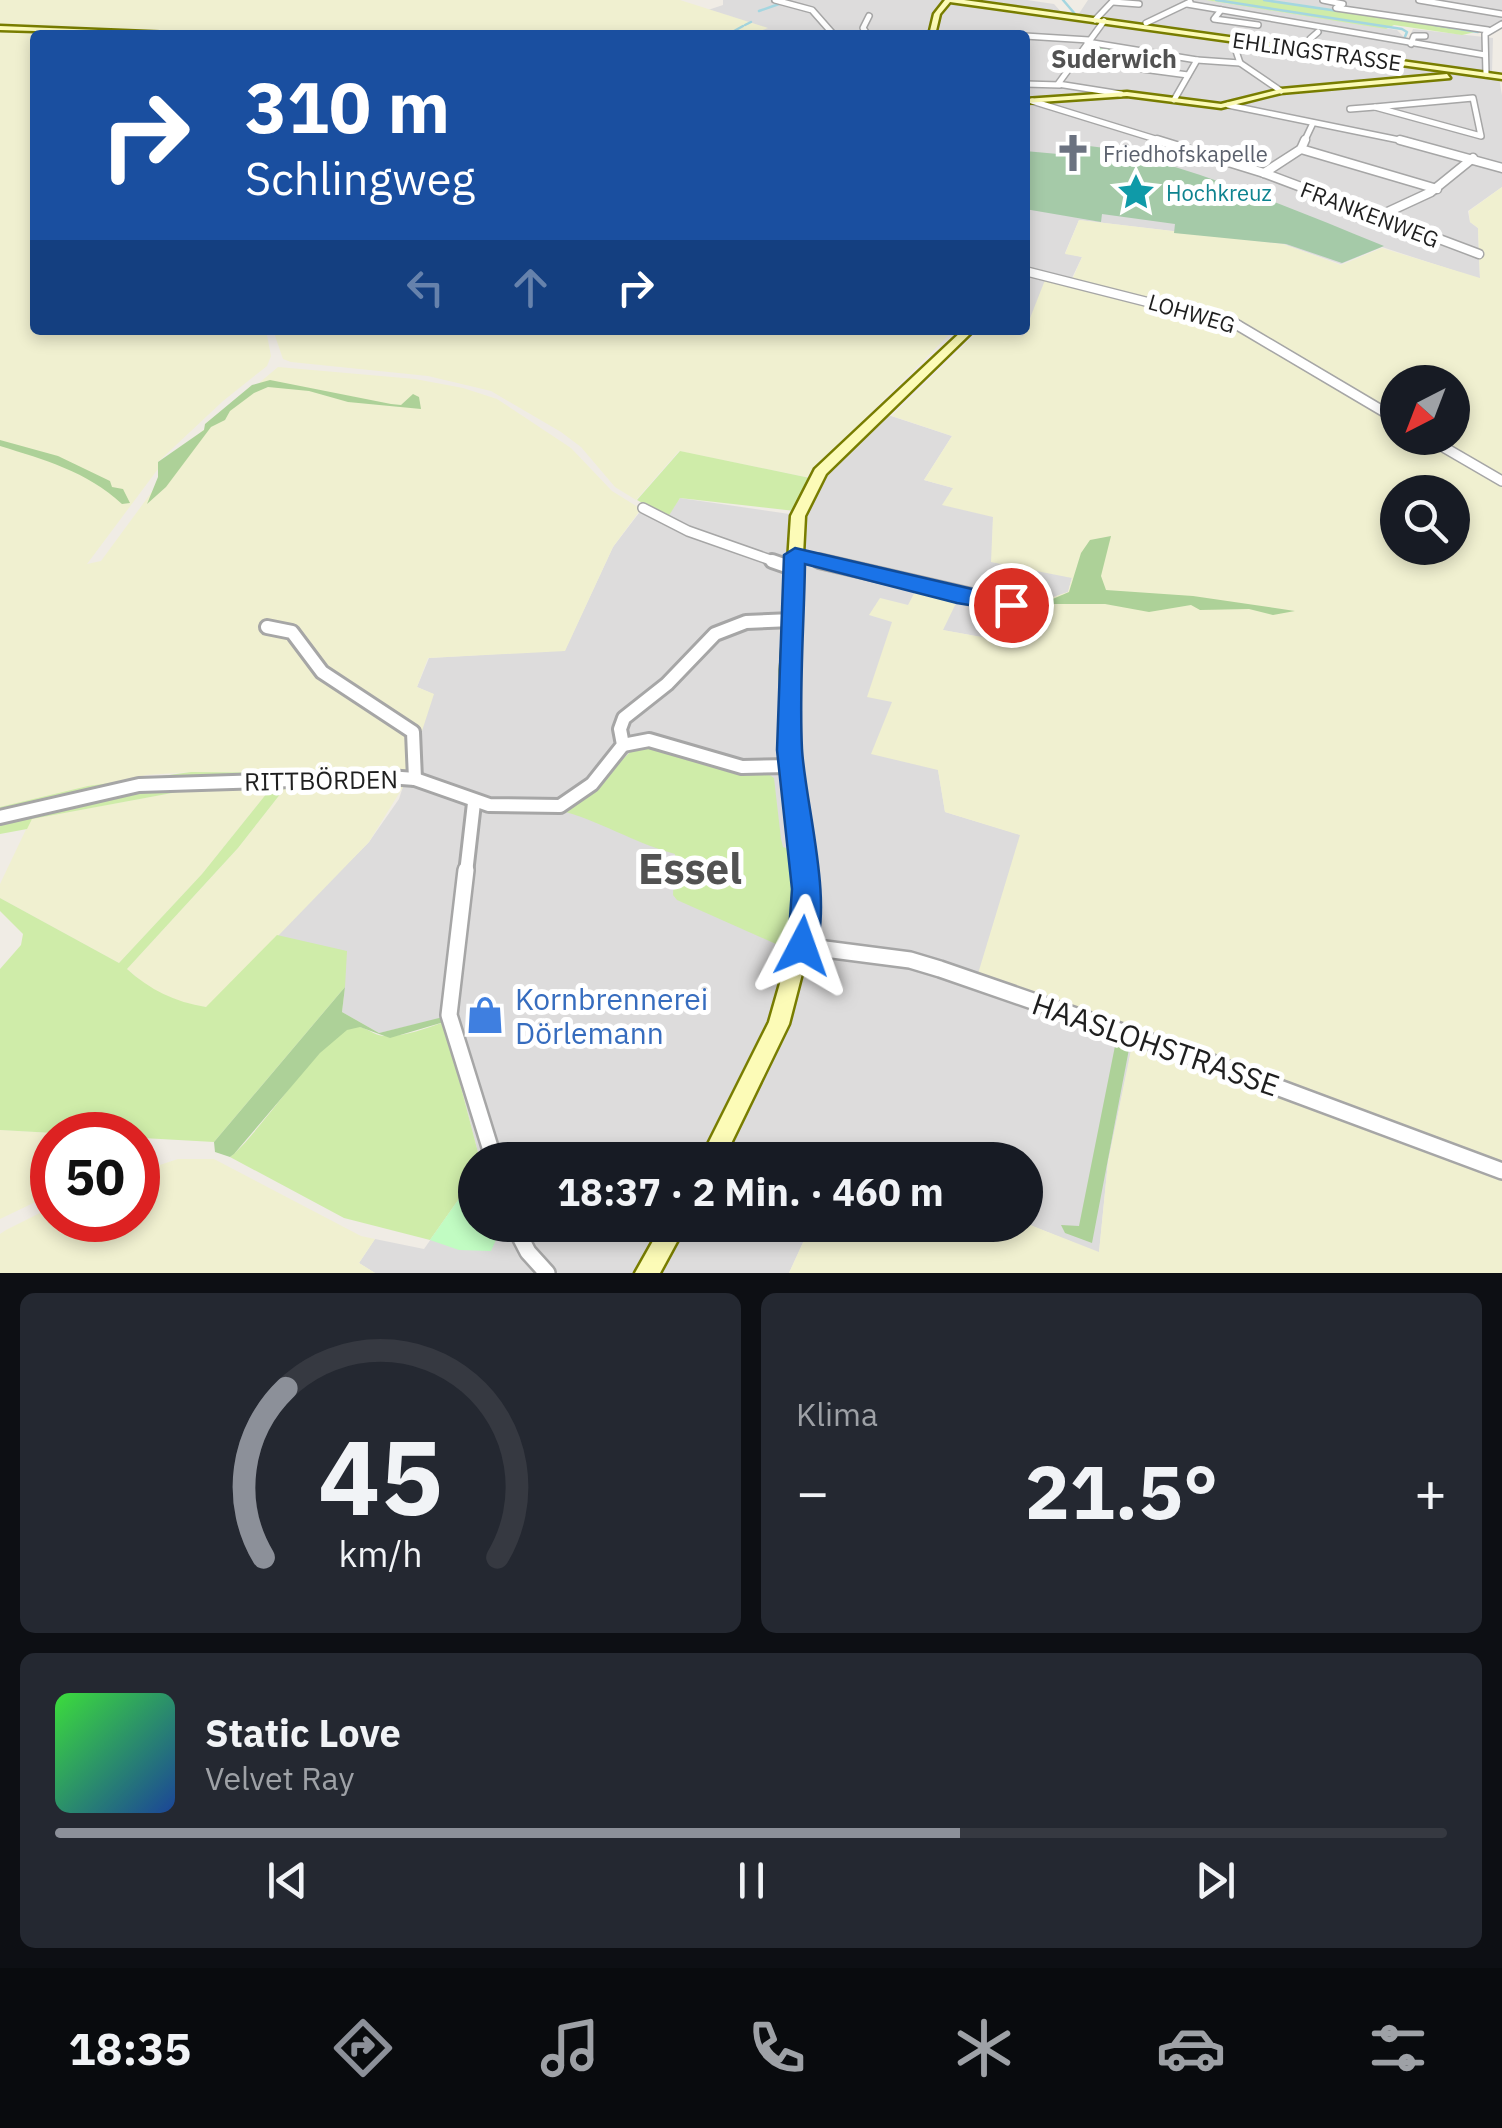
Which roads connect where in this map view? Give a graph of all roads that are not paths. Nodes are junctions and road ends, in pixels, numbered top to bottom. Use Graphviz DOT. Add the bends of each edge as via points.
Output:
graph roads {
  1 [pos="775,0"];
  2 [pos="822,0"];
  3 [pos="949,0"];
  4 [pos="1322,0"];
  5 [pos="1419,0"];
  6 [pos="1114,1"];
  7 [pos="1191,2"];
  8 [pos="1346,2"];
  9 [pos="1140,4"];
  10 [pos="1373,4"];
  11 [pos="1396,8"];
  12 [pos="812,10"];
  13 [pos="1361,12"];
  14 [pos="1502,14"];
  15 [pos="868,16"];
  16 [pos="1386,16"];
  17 [pos="1101,18"];
  18 [pos="1502,24"];
  19 [pos="1148,25"];
  20 [pos="0,28"];
  21 [pos="1292,28"];
  22 [pos="1320,29"];
  23 [pos="49,30"];
  24 [pos="830,30"];
  25 [pos="864,30"];
  26 [pos="933,30"];
  27 [pos="1488,30"];
  28 [pos="1030,36"];
  29 [pos="1424,36"];
  30 [pos="1310,39"];
  31 [pos="1088,41"];
  32 [pos="1243,41"];
  33 [pos="1410,44"];
  34 [pos="1485,54"];
  35 [pos="1075,60"];
  36 [pos="1197,60"];
  37 [pos="1240,63"];
  38 [pos="1470,72"];
  39 [pos="1486,74"];
  40 [pos="1188,75"];
  41 [pos="1502,76"];
  42 [pos="1030,84"];
  43 [pos="1059,84"];
  44 [pos="1281,91"];
  45 [pos="1121,94"];
  46 [pos="1174,100"];
  47 [pos="1030,101"];
  48 [pos="1030,102"];
  49 [pos="1228,105"];
  50 [pos="1375,107"];
  51 [pos="1350,109"];
  52 [pos="1314,123"];
  53 [pos="1435,123"];
  54 [pos="1417,142"];
  55 [pos="1301,148"];
  56 [pos="1473,158"];
  57 [pos="1502,168"];
  58 [pos="1264,173"];
  59 [pos="1436,188"];
  60 [pos="1377,217"];
  61 [pos="1479,254"];
  62 [pos="1030,272"];
  63 [pos="964,335"];
  64 [pos="1380,409"];
  65 [pos="1457,455"];
  66 [pos="1502,481"];
  67 [pos="643,508"];
  68 [pos="795,562"];
  69 [pos="1011,605"];
  70 [pos="792,620"];
  71 [pos="267,627"];
  72 [pos="623,745"];
  73 [pos="792,766"];
  74 [pos="415,778"];
  75 [pos="474,802"];
  76 [pos="0,817"];
  77 [pos="802,946"];
  78 [pos="488,1142"];
  79 [pos="721,1142"];
  80 [pos="1502,1171"];
  81 [pos="523,1242"];
  82 [pos="666,1242"];
  83 [pos="546,1273"];
  84 [pos="647,1273"];
  1 -- 12 [label="street"];
  2 -- 12 [label="street"];
  3 -- 17 [label="main road, EHLINGSTRASSE"];
  3 -- 26 [label="main road"];
  4 -- 8 [label="street"];
  5 -- 14 [label="street"];
  6 -- 9 [label="street"];
  6 -- 17 [label="street"];
  7 -- 19 [label="street"];
  7 -- 22 [label="street"];
  8 -- 13 [label="street" via="1336,8"];
  10 -- 13 [label="street"];
  11 -- 16 [label="street"];
  12 -- 24 [label="street"];
  13 -- 16 [label="street"];
  15 -- 25 [label="street"];
  16 -- 27 [label="street"];
  17 -- 19 [label="main road, EHLINGSTRASSE"];
  17 -- 31 [label="street"];
  18 -- 27 [label="street"];
  19 -- 32 [label="main road, EHLINGSTRASSE"];
  20 -- 23 [label="main road"];
  21 -- 22 [label="street"];
  22 -- 30 [label="street"];
  22 -- 33 [label="street"];
  27 -- 34 [label="street"];
  28 -- 31 [label="street"];
  29 -- 33 [label="street"];
  31 -- 35 [label="street"];
  31 -- 36 [label="street"];
  32 -- 37 [label="street" via="1236,52"];
  32 -- 38 [label="main road, EHLINGSTRASSE"];
  33 -- 34 [label="street"];
  34 -- 39 [label="street"];
  35 -- 40 [label="street"];
  35 -- 43 [label="street"];
  36 -- 37 [label="street"];
  36 -- 40 [label="street"];
  37 -- 44 [label="street"];
  38 -- 39 [label="main road, EHLINGSTRASSE"];
  38 -- 44 [label="main road"];
  39 -- 41 [label="main road, EHLINGSTRASSE"];
  40 -- 46 [label="street"];
  42 -- 43 [label="street"];
  43 -- 45 [label="street"];
  44 -- 49 [label="main road"];
  45 -- 46 [label="main road"];
  45 -- 47 [label="main road"];
  46 -- 49 [label="main road"];
  48 -- 58 [label="street, FRANKENWEG"];
  49 -- 52 [label="street"];
  50 -- 51 [label="street"];
  50 -- 53 [label="street"];
  50 -- 53 [label="street" via="1473,98 1484,139"];
  52 -- 54 [label="street"];
  52 -- 55 [label="street"];
  53 -- 54 [label="street"];
  54 -- 56 [label="street"];
  55 -- 58 [label="street"];
  55 -- 59 [label="street"];
  56 -- 57 [label="street"];
  56 -- 59 [label="street"];
  58 -- 60 [label="street, FRANKENWEG"];
  59 -- 60 [label="street"];
  60 -- 61 [label="street, FRANKENWEG"];
  62 -- 64 [label="street, LOHWEG" via="1229,320"];
  63 -- 68 [label="main road" via="820,472 798,516"];
  65 -- 66 [label="street"];
  67 -- 68 [label="street" via="677,527"];
  68 -- 69 [label="street"];
  68 -- 70 [label="main road"];
  70 -- 72 [label="street, RITTBÖRDEN" via="746,622 715,634 624,718"];
  70 -- 73 [label="main road"];
  71 -- 74 [label="street" via="292,632 322,672 413,732"];
  72 -- 73 [label="street" via="648,740 742,767"];
  72 -- 75 [label="street, RITTBÖRDEN" via="592,784 560,806"];
  73 -- 77 [label="main road" via="806,889"];
  74 -- 75 [label="street, RITTBÖRDEN"];
  74 -- 76 [label="street, RITTBÖRDEN" via="140,785"];
  75 -- 78 [label="street" via="449,1015"];
  77 -- 79 [label="main road" via="772,1042"];
  77 -- 80 [label="street, HAASLOHSTRASSE" via="940,969"];
  81 -- 83 [label="street"];
  82 -- 84 [label="main road"];
}
